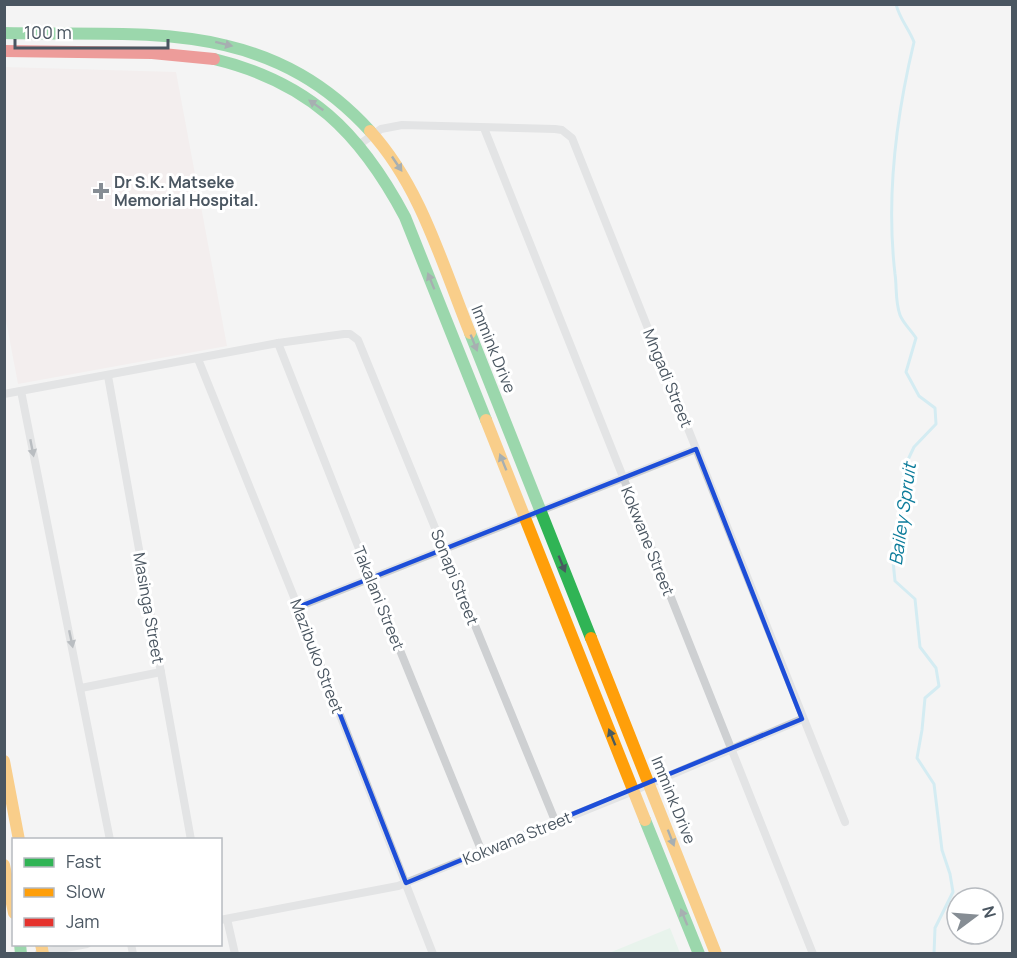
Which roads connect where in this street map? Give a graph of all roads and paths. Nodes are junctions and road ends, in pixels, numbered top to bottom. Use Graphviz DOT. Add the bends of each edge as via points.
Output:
graph roads {
  1 [pos="4,33"];
  2 [pos="4,51"];
  3 [pos="484,128"];
  4 [pos="373,133"];
  5 [pos="360,144"];
  6 [pos="278,343"];
  7 [pos="198,359"];
  8 [pos="108,376"];
  9 [pos="21,391"];
  10 [pos="4,394"];
  11 [pos="696,449"];
  12 [pos="623,478"];
  13 [pos="540,510"];
  14 [pos="525,516"];
  15 [pos="444,550"];
  16 [pos="370,579"];
  17 [pos="298,607"];
  18 [pos="161,672"];
  19 [pos="81,688"];
  20 [pos="802,719"];
  21 [pos="732,750"];
  22 [pos="4,761"];
  23 [pos="650,784"];
  24 [pos="633,791"];
  25 [pos="845,822"];
  26 [pos="556,823"];
  27 [pos="19,838"];
  28 [pos="110,838"];
  29 [pos="191,838"];
  30 [pos="482,852"];
  31 [pos="4,865"];
  32 [pos="406,883"];
  33 [pos="12,903"];
  34 [pos="224,919"];
  35 [pos="80,946"];
  36 [pos="41,952"];
  37 [pos="235,954"];
  38 [pos="433,954"];
  39 [pos="699,954"];
  40 [pos="716,954"];
  41 [pos="813,954"];
  1 -- 4 [label="main road, Immink Drive, one-way" via="185,37 245,49 289,67 323,88"];
  5 -- 2 [label="main road, Immink Drive, one-way" via="327,112 294,90 260,73 211,58"];
  3 -- 4 [label="street, Mngadi Street" via="394,126"];
  3 -- 11 [label="street, Mngadi Street" via="555,129 572,138"];
  3 -- 12 [label="street, Kokwane Street"];
  4 -- 5 [label="street, Mngadi Street"];
  4 -- 13 [label="main road, Immink Drive, one-way" via="402,172 418,203"];
  14 -- 5 [label="main road, Immink Drive, one-way" via="405,218 388,183"];
  6 -- 7 [label="street"];
  6 -- 15 [label="street, Sonapi Street" via="350,334 358,340"];
  6 -- 16 [label="street, Takalani Street"];
  7 -- 8 [label="street"];
  7 -- 17 [label="street, Mazibuko Street"];
  8 -- 9 [label="street"];
  8 -- 18 [label="street, Masinga Street"];
  9 -- 10 [label="street"];
  9 -- 19 [label="street, one-way"];
  11 -- 12 [label="street"];
  11 -- 20 [label="street, Mngadi Street"];
  12 -- 13 [label="street"];
  12 -- 21 [label="street, Kokwane Street"];
  13 -- 14 [label="street"];
  13 -- 23 [label="main road, Immink Drive, one-way"];
  14 -- 15 [label="street"];
  24 -- 14 [label="main road, Immink Drive, one-way"];
  15 -- 16 [label="street"];
  15 -- 26 [label="street, Sonapi Street"];
  16 -- 17 [label="street"];
  16 -- 30 [label="street, Takalani Street"];
  17 -- 32 [label="street, Mazibuko Street"];
  18 -- 19 [label="street"];
  18 -- 29 [label="street, Masinga Street"];
  19 -- 28 [label="street"];
  20 -- 21 [label="street, Kokwana Street"];
  20 -- 25 [label="street, Mngadi Street"];
  21 -- 23 [label="street, Kokwana Street"];
  21 -- 41 [label="street, Kokwane Street"];
  22 -- 27 [label="main road"];
  23 -- 24 [label="street, Kokwana Street"];
  23 -- 40 [label="main road, Immink Drive, one-way"];
  24 -- 26 [label="street, Kokwana Street"];
  39 -- 24 [label="main road, Immink Drive, one-way"];
  26 -- 30 [label="street, Kokwana Street"];
  30 -- 32 [label="street, Kokwana Street"];
  31 -- 33 [label="main road"];
  32 -- 34 [label="street, Kokwana Street"];
  32 -- 38 [label="street, Mazibuko Street"];
  34 -- 37 [label="street"];
  35 -- 36 [label="street"];
}
